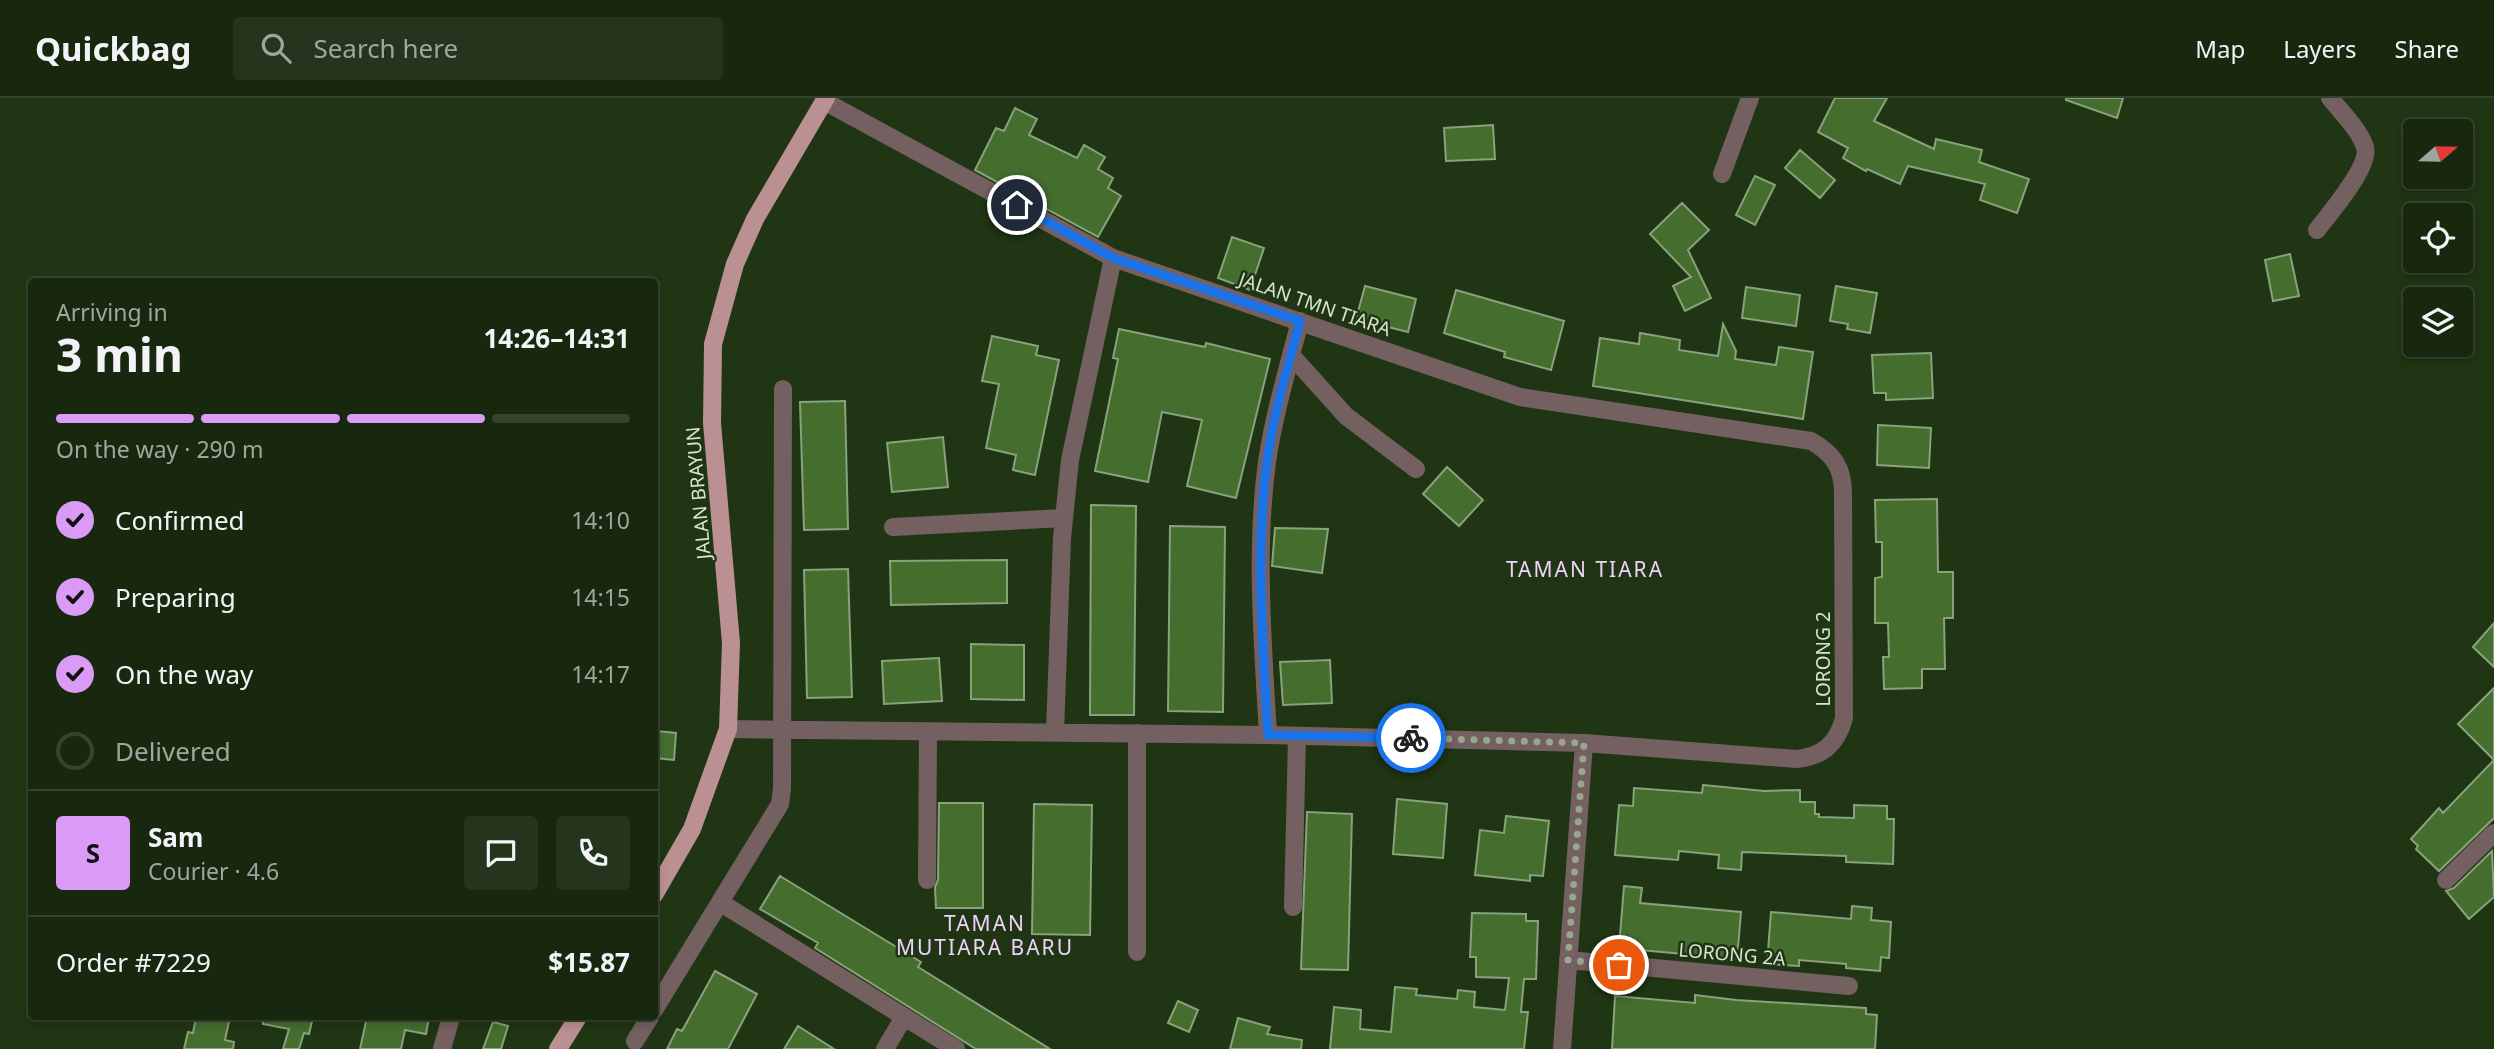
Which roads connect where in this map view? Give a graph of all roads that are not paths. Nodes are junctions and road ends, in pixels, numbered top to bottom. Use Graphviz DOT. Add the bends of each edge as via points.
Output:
graph roads {
  1 [pos="1750,98"];
  2 [pos="2330,98"];
  3 [pos="825,100"];
  4 [pos="1722,174"];
  5 [pos="2316,230"];
  6 [pos="1113,258"];
  7 [pos="1300,321"];
  8 [pos="1291,355"];
  9 [pos="783,389"];
  10 [pos="1826,449"];
  11 [pos="1416,469"];
  12 [pos="1064,518"];
  13 [pos="893,527"];
  14 [pos="728,729"];
  15 [pos="781,730"];
  16 [pos="928,731"];
  17 [pos="1055,732"];
  18 [pos="1137,733"];
  19 [pos="1268,735"];
  20 [pos="1297,737"];
  21 [pos="1584,743"];
  22 [pos="2494,833"];
  23 [pos="927,880"];
  24 [pos="2446,880"];
  25 [pos="658,888"];
  26 [pos="720,903"];
  27 [pos="1293,906"];
  28 [pos="1137,952"];
  29 [pos="1568,960"];
  30 [pos="1849,986"];
  31 [pos="658,1004"];
  32 [pos="904,1017"];
  33 [pos="450,1020"];
  34 [pos="571,1020"];
  35 [pos="648,1020"];
  36 [pos="635,1041"];
  37 [pos="442,1049"];
  38 [pos="558,1049"];
  39 [pos="885,1049"];
  40 [pos="956,1049"];
  41 [pos="1562,1049"];
  1 -- 4 [label="street"];
  2 -- 5 [label="street" via="2366,150 2357,175"];
  3 -- 6 [label="street, JALAN TMN TIARA"];
  3 -- 14 [label="main road, JALAN BRAYUN" via="755,219 735,264 713,344 712,422 732,643"];
  6 -- 7 [label="street, JALAN TMN TIARA"];
  6 -- 12 [label="street" via="1073,449"];
  7 -- 8 [label="street"];
  7 -- 10 [label="street, JALAN TMN TIARA" via="1520,397 1811,440"];
  8 -- 11 [label="street" via="1346,416"];
  8 -- 19 [label="street" via="1267,462 1262,521"];
  9 -- 15 [label="street"];
  10 -- 21 [label="street, LORONG 2" via="1843,478 1844,718 1833,743 1810,758 1797,759"];
  12 -- 13 [label="street"];
  12 -- 17 [label="street"];
  14 -- 15 [label="street, LORONG 2"];
  14 -- 25 [label="main road, JALAN BRAYUN" via="692,829"];
  15 -- 16 [label="street, LORONG 2"];
  15 -- 26 [label="street" via="780,803"];
  16 -- 17 [label="street, LORONG 2"];
  16 -- 23 [label="street"];
  17 -- 18 [label="street, LORONG 2"];
  18 -- 19 [label="street, LORONG 2"];
  18 -- 28 [label="street"];
  19 -- 20 [label="street, LORONG 2"];
  20 -- 21 [label="street, LORONG 2"];
  20 -- 27 [label="street"];
  21 -- 29 [label="street"];
  22 -- 24 [label="street"];
  26 -- 31 [label="street"];
  26 -- 32 [label="street"];
  29 -- 30 [label="street, LORONG 2A"];
  29 -- 41 [label="street"];
  32 -- 39 [label="street"];
  32 -- 40 [label="street"];
  33 -- 37 [label="street"];
  34 -- 38 [label="main road"];
  35 -- 36 [label="street"];
}
